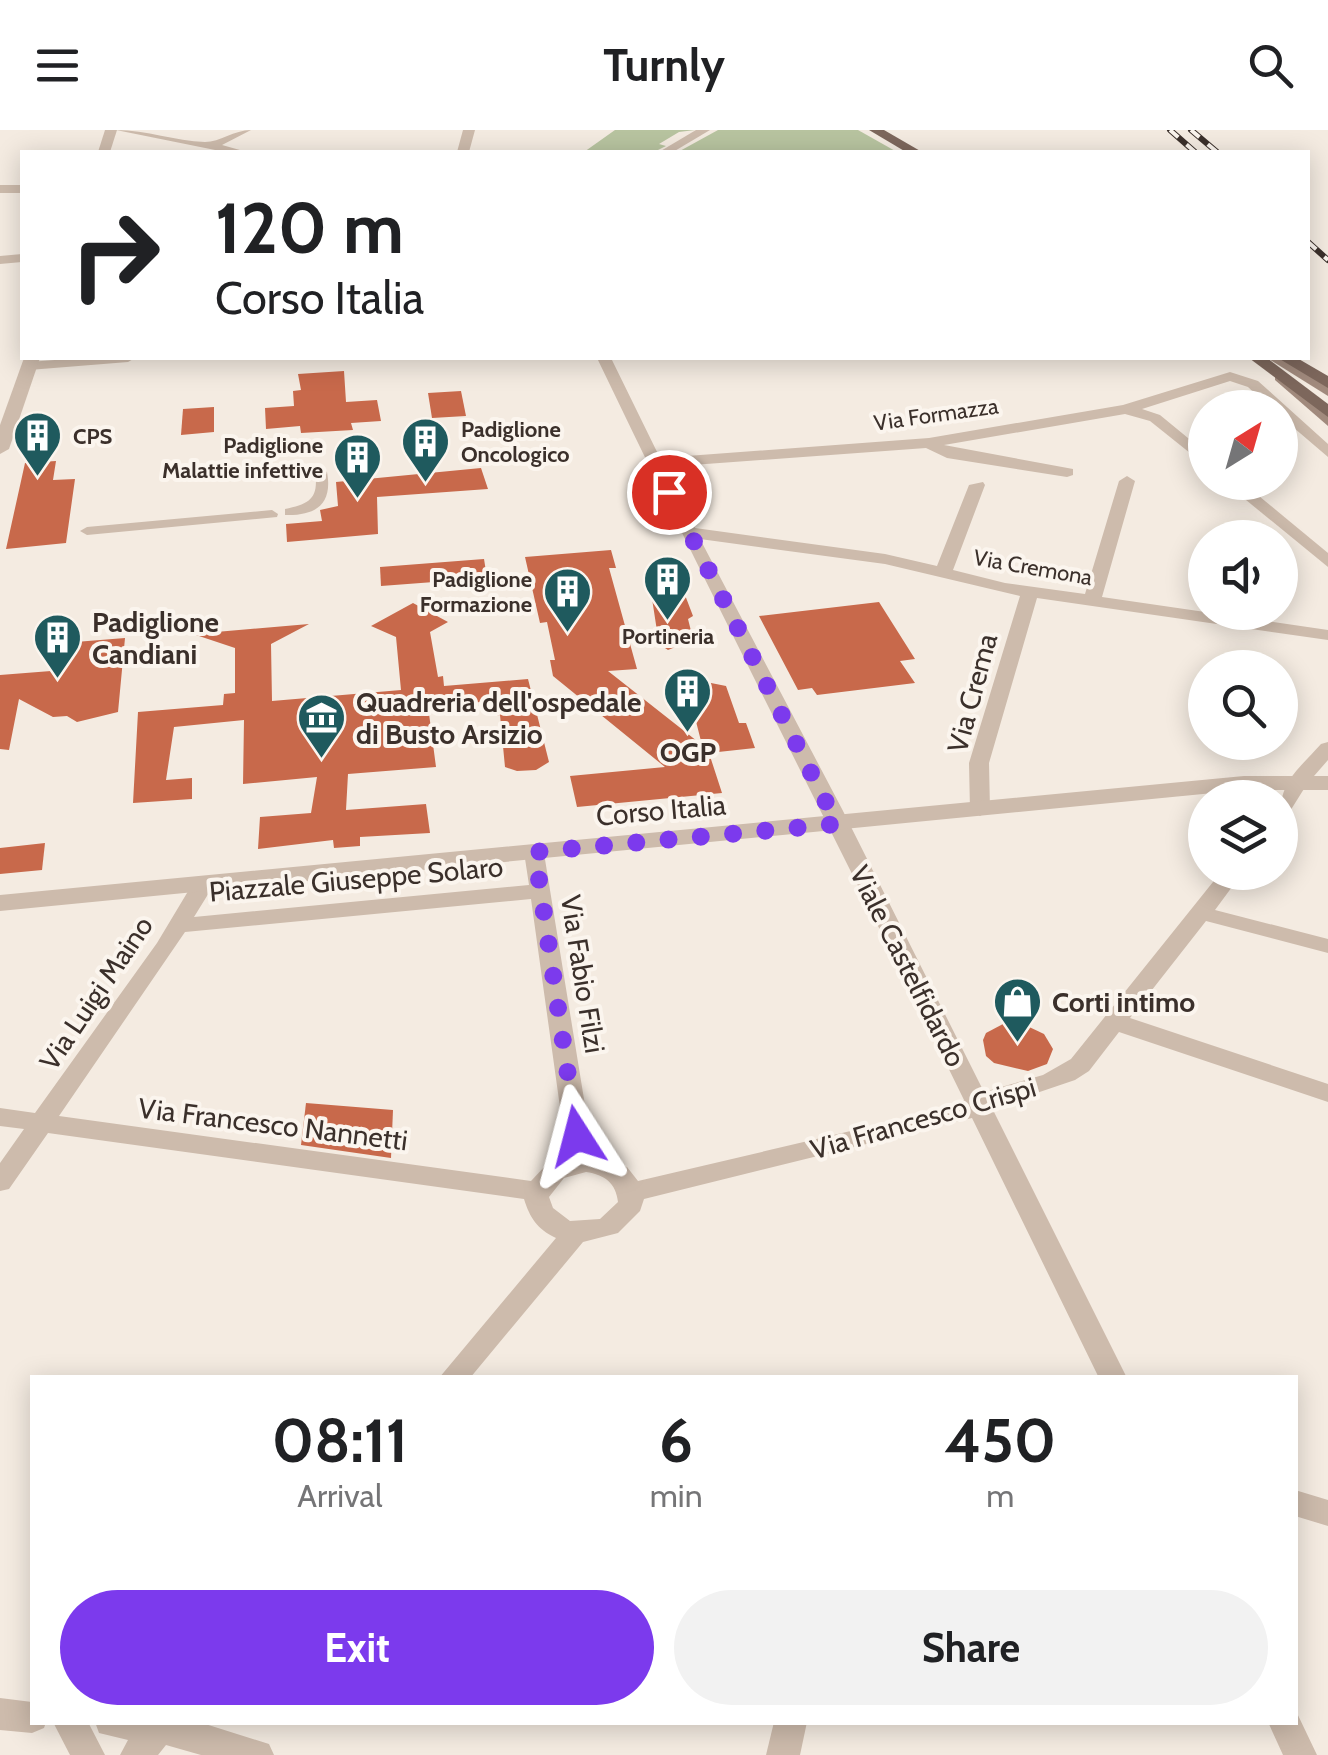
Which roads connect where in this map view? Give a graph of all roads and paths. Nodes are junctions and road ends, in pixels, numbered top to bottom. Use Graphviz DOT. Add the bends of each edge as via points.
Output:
graph roads {
  1 [pos="122,130"];
  2 [pos="245,130"];
  3 [pos="704,130"];
  4 [pos="875,130"];
  5 [pos="211,146"];
  6 [pos="231,150"];
  7 [pos="669,150"];
  8 [pos="911,150"];
  9 [pos="80,360"];
  10 [pos="605,360"];
  11 [pos="1272,360"];
  12 [pos="31,362"];
  13 [pos="1328,383"];
  14 [pos="1259,390"];
  15 [pos="1328,391"];
  16 [pos="1126,409"];
  17 [pos="1328,412"];
  18 [pos="1328,421"];
  19 [pos="1298,424"];
  20 [pos="929,443"];
  21 [pos="1188,446"];
  22 [pos="0,449"];
  23 [pos="1328,452"];
  24 [pos="656,464"];
  25 [pos="321,472"];
  26 [pos="1067,472"];
  27 [pos="1127,481"];
  28 [pos="976,485"];
  29 [pos="1254,500"];
  30 [pos="290,512"];
  31 [pos="272,514"];
  32 [pos="87,531"];
  33 [pos="694,545"];
  34 [pos="1328,562"];
  35 [pos="943,573"];
  36 [pos="1030,592"];
  37 [pos="1092,600"];
  38 [pos="1328,635"];
  39 [pos="1328,748"];
  40 [pos="1298,781"];
  41 [pos="1328,783"];
  42 [pos="1188,791"];
  43 [pos="980,810"];
  44 [pos="837,824"];
  45 [pos="535,852"];
  46 [pos="204,883"];
  47 [pos="1219,890"];
  48 [pos="540,892"];
  49 [pos="0,902"];
  50 [pos="1201,912"];
  51 [pos="178,926"];
  52 [pos="1328,946"];
  53 [pos="1116,1022"];
  54 [pos="1328,1093"];
  55 [pos="976,1102"];
  56 [pos="0,1117"];
  57 [pos="43,1124"];
  58 [pos="586,1162"];
  59 [pos="0,1182"];
  60 [pos="538,1192"];
  61 [pos="631,1192"];
  62 [pos="576,1232"];
  63 [pos="457,1375"];
  64 [pos="1112,1375"];
  65 [pos="1298,1504"];
  66 [pos="1328,1513"];
  67 [pos="0,1714"];
  68 [pos="30,1716"];
  69 [pos="71,1725"];
  70 [pos="161,1725"];
  71 [pos="790,1725"];
  72 [pos="1285,1725"];
  73 [pos="88,1755"];
  74 [pos="136,1755"];
  75 [pos="256,1755"];
  76 [pos="783,1755"];
  77 [pos="1300,1755"];
  1 -- 5 [label="street"];
  2 -- 5 [label="street"];
  3 -- 7 [label="street"];
  4 -- 8 [label="main road"];
  5 -- 6 [label="street"];
  9 -- 12 [label="street"];
  10 -- 24 [label="street, Viale Castelfidardo"];
  11 -- 13 [label="main road"];
  11 -- 15 [label="main road"];
  11 -- 17 [label="main road"];
  11 -- 18 [label="main road"];
  12 -- 22 [label="street"];
  14 -- 16 [label="street, Via Formazza" via="1230,376"];
  16 -- 20 [label="street, Via Formazza"];
  16 -- 21 [label="street" via="1154,418"];
  19 -- 23 [label="street"];
  20 -- 24 [label="street, Via Formazza"];
  20 -- 26 [label="street" via="947,453"];
  24 -- 33 [label="street, Viale Castelfidardo"];
  25 -- 30 [label="street" via="322,501"];
  27 -- 37 [label="street"];
  28 -- 35 [label="street"];
  29 -- 34 [label="street"];
  31 -- 32 [label="street"];
  33 -- 35 [label="street, Via Cremona" via="732,537"];
  33 -- 44 [label="street, Viale Castelfidardo"];
  35 -- 36 [label="street, Via Cremona"];
  36 -- 37 [label="street, Via Cremona"];
  36 -- 43 [label="street, Via Crema" via="979,764"];
  37 -- 38 [label="street, Via Cremona"];
  39 -- 40 [label="street"];
  40 -- 41 [label="street, Corso Italia"];
  42 -- 43 [label="street, Corso Italia"];
  43 -- 44 [label="street, Corso Italia"];
  44 -- 45 [label="street, Corso Italia"];
  44 -- 55 [label="street, Viale Castelfidardo"];
  45 -- 46 [label="street, Corso Italia"];
  45 -- 48 [label="street, Via Fabio Filzi"];
  46 -- 49 [label="street, Corso Italia"];
  46 -- 51 [label="street, Via Luigi Maino"];
  47 -- 50 [label="street, Via Francesco Crispi"];
  48 -- 51 [label="street, Piazzale Giuseppe Solaro"];
  48 -- 58 [label="street, Via Fabio Filzi"];
  50 -- 52 [label="street"];
  50 -- 53 [label="street, Via Francesco Crispi"];
  51 -- 57 [label="street, Via Luigi Maino"];
  53 -- 54 [label="street"];
  53 -- 55 [label="street, Via Francesco Crispi" via="1068,1075"];
  55 -- 61 [label="street, Via Francesco Crispi" via="960,1114"];
  55 -- 64 [label="street, Viale Castelfidardo"];
  56 -- 57 [label="street, Via Francesco Nannetti"];
  57 -- 59 [label="street, Via Luigi Maino"];
  57 -- 60 [label="street, Via Francesco Nannetti"];
  58 -- 60 [label="street" via="555,1170"];
  58 -- 61 [label="street" via="616,1171"];
  60 -- 62 [label="street" via="546,1220"];
  61 -- 62 [label="street" via="631,1204 615,1224"];
  62 -- 63 [label="street"];
  65 -- 66 [label="street"];
  67 -- 68 [label="street"];
  69 -- 73 [label="street"];
  70 -- 74 [label="street"];
  70 -- 75 [label="street"];
  71 -- 76 [label="street"];
  72 -- 77 [label="street"];
}
